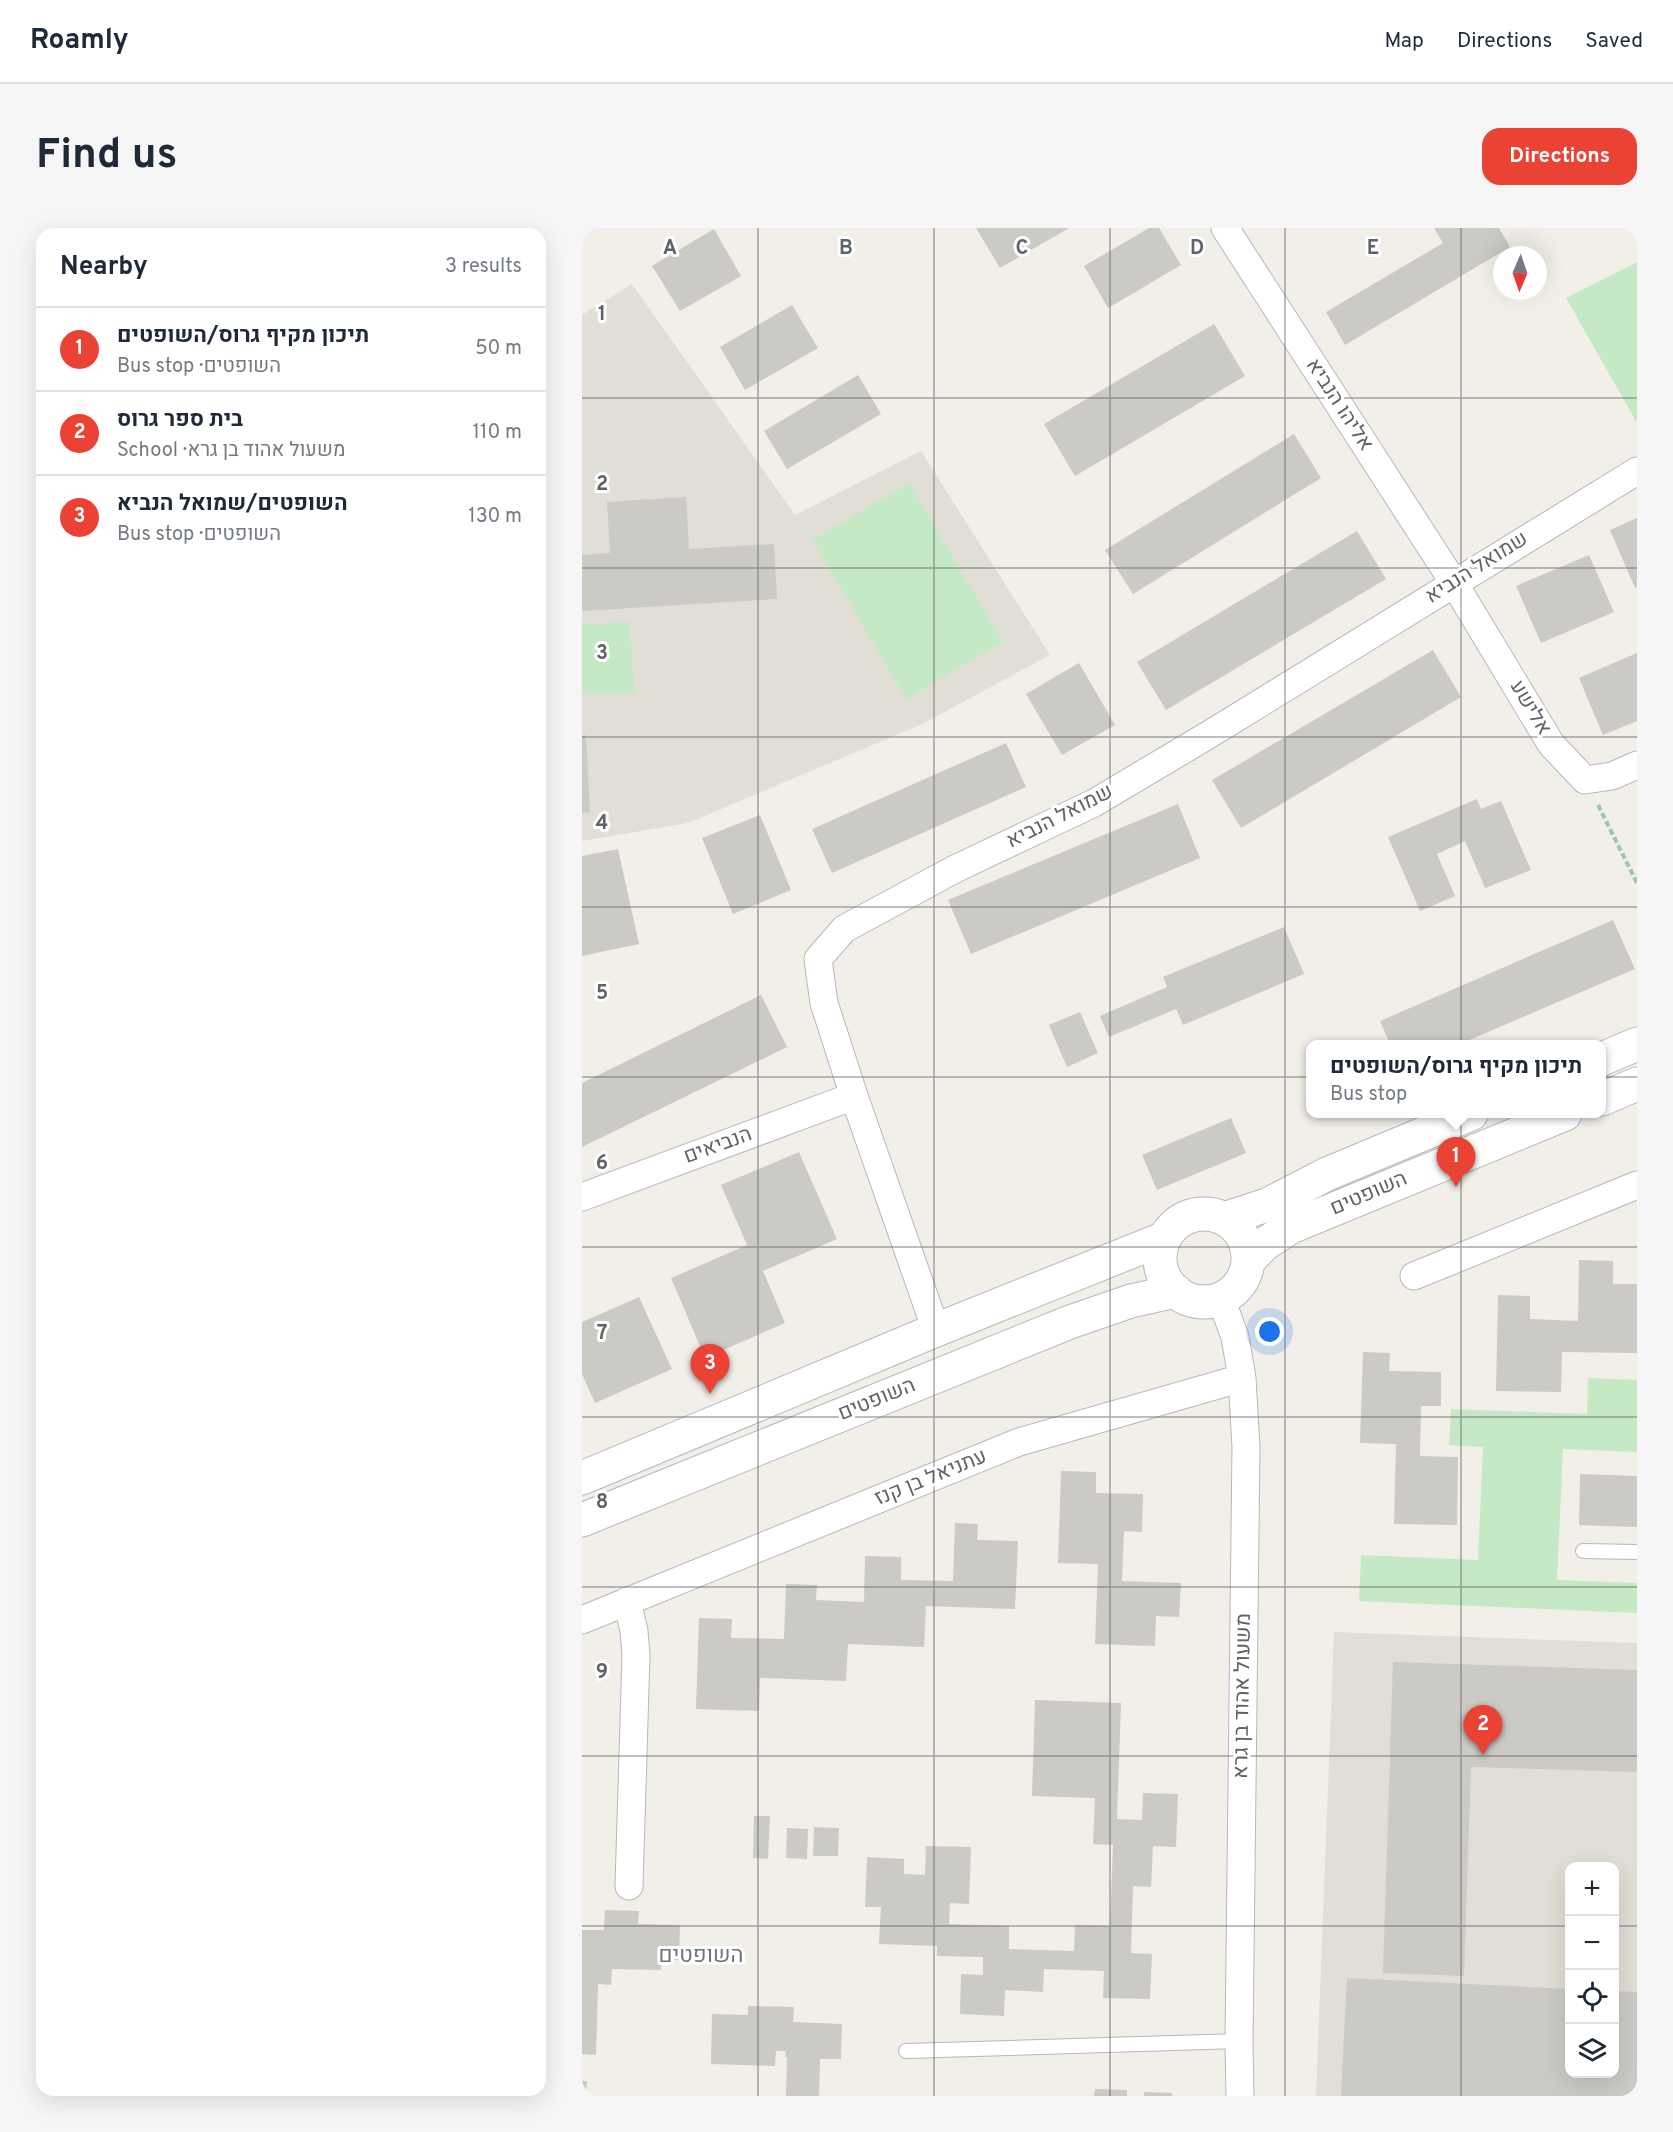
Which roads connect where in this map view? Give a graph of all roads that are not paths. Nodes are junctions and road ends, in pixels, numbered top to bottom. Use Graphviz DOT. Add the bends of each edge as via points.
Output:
graph roads {
  1 [pos="1225,228"];
  2 [pos="1637,471"];
  3 [pos="1454,583"];
  4 [pos="1637,765"];
  5 [pos="1637,1044"];
  6 [pos="1606,1057"];
  7 [pos="1637,1084"];
  8 [pos="854,1096"];
  9 [pos="1606,1097"];
  10 [pos="1459,1118"];
  11 [pos="1553,1118"];
  12 [pos="1637,1185"];
  13 [pos="582,1197"];
  14 [pos="1224,1219"];
  15 [pos="1165,1238"];
  16 [pos="1248,1262"];
  17 [pos="1414,1276"];
  18 [pos="1176,1291"];
  19 [pos="1221,1299"];
  20 [pos="936,1330"];
  21 [pos="1242,1378"];
  22 [pos="582,1478"];
  23 [pos="582,1520"];
  24 [pos="1583,1551"];
  25 [pos="1637,1552"];
  26 [pos="627,1601"];
  27 [pos="582,1620"];
  28 [pos="629,1886"];
  29 [pos="1239,2041"];
  30 [pos="906,2051"];
  31 [pos="1240,2096"];
  1 -- 3 [label="street, אליהו הנביא"];
  2 -- 3 [label="street, שמואל הנביא"];
  3 -- 4 [label="street, אלישע" via="1551,744 1585,780 1612,776"];
  3 -- 8 [label="street, שמואל הנביא" via="1094,803 955,869 844,929 818,958 824,1003"];
  5 -- 6 [label="street"];
  7 -- 9 [label="street"];
  8 -- 13 [label="street, הנביאים"];
  8 -- 20 [label="street, שמואל הנביא"];
  10 -- 14 [label="street, השופטים" via="1327,1174 1267,1205"];
  11 -- 16 [label="street, השופטים" via="1292,1227 1266,1243"];
  12 -- 17 [label="street"];
  14 -- 15 [label="street" via="1191,1217"];
  14 -- 16 [label="street" via="1240,1232"];
  15 -- 18 [label="street" via="1163,1272"];
  15 -- 20 [label="street, השופטים"];
  16 -- 19 [label="street" via="1240,1284"];
  18 -- 19 [label="street" via="1197,1301"];
  18 -- 23 [label="street, השופטים" via="1131,1301 1070,1322"];
  19 -- 21 [label="street, משעול אהוד בן גרא" via="1235,1337"];
  20 -- 22 [label="street, השופטים"];
  21 -- 26 [label="street, עתניאל בן קנז" via="1019,1442"];
  21 -- 29 [label="street, משעול אהוד בן גרא" via="1246,1447"];
  24 -- 25 [label="lane"];
  26 -- 27 [label="street, עתניאל בן קנז"];
  26 -- 28 [label="street" via="636,1655"];
  29 -- 30 [label="lane"];
  29 -- 31 [label="street, משעול אהוד בן גרא"];
}
